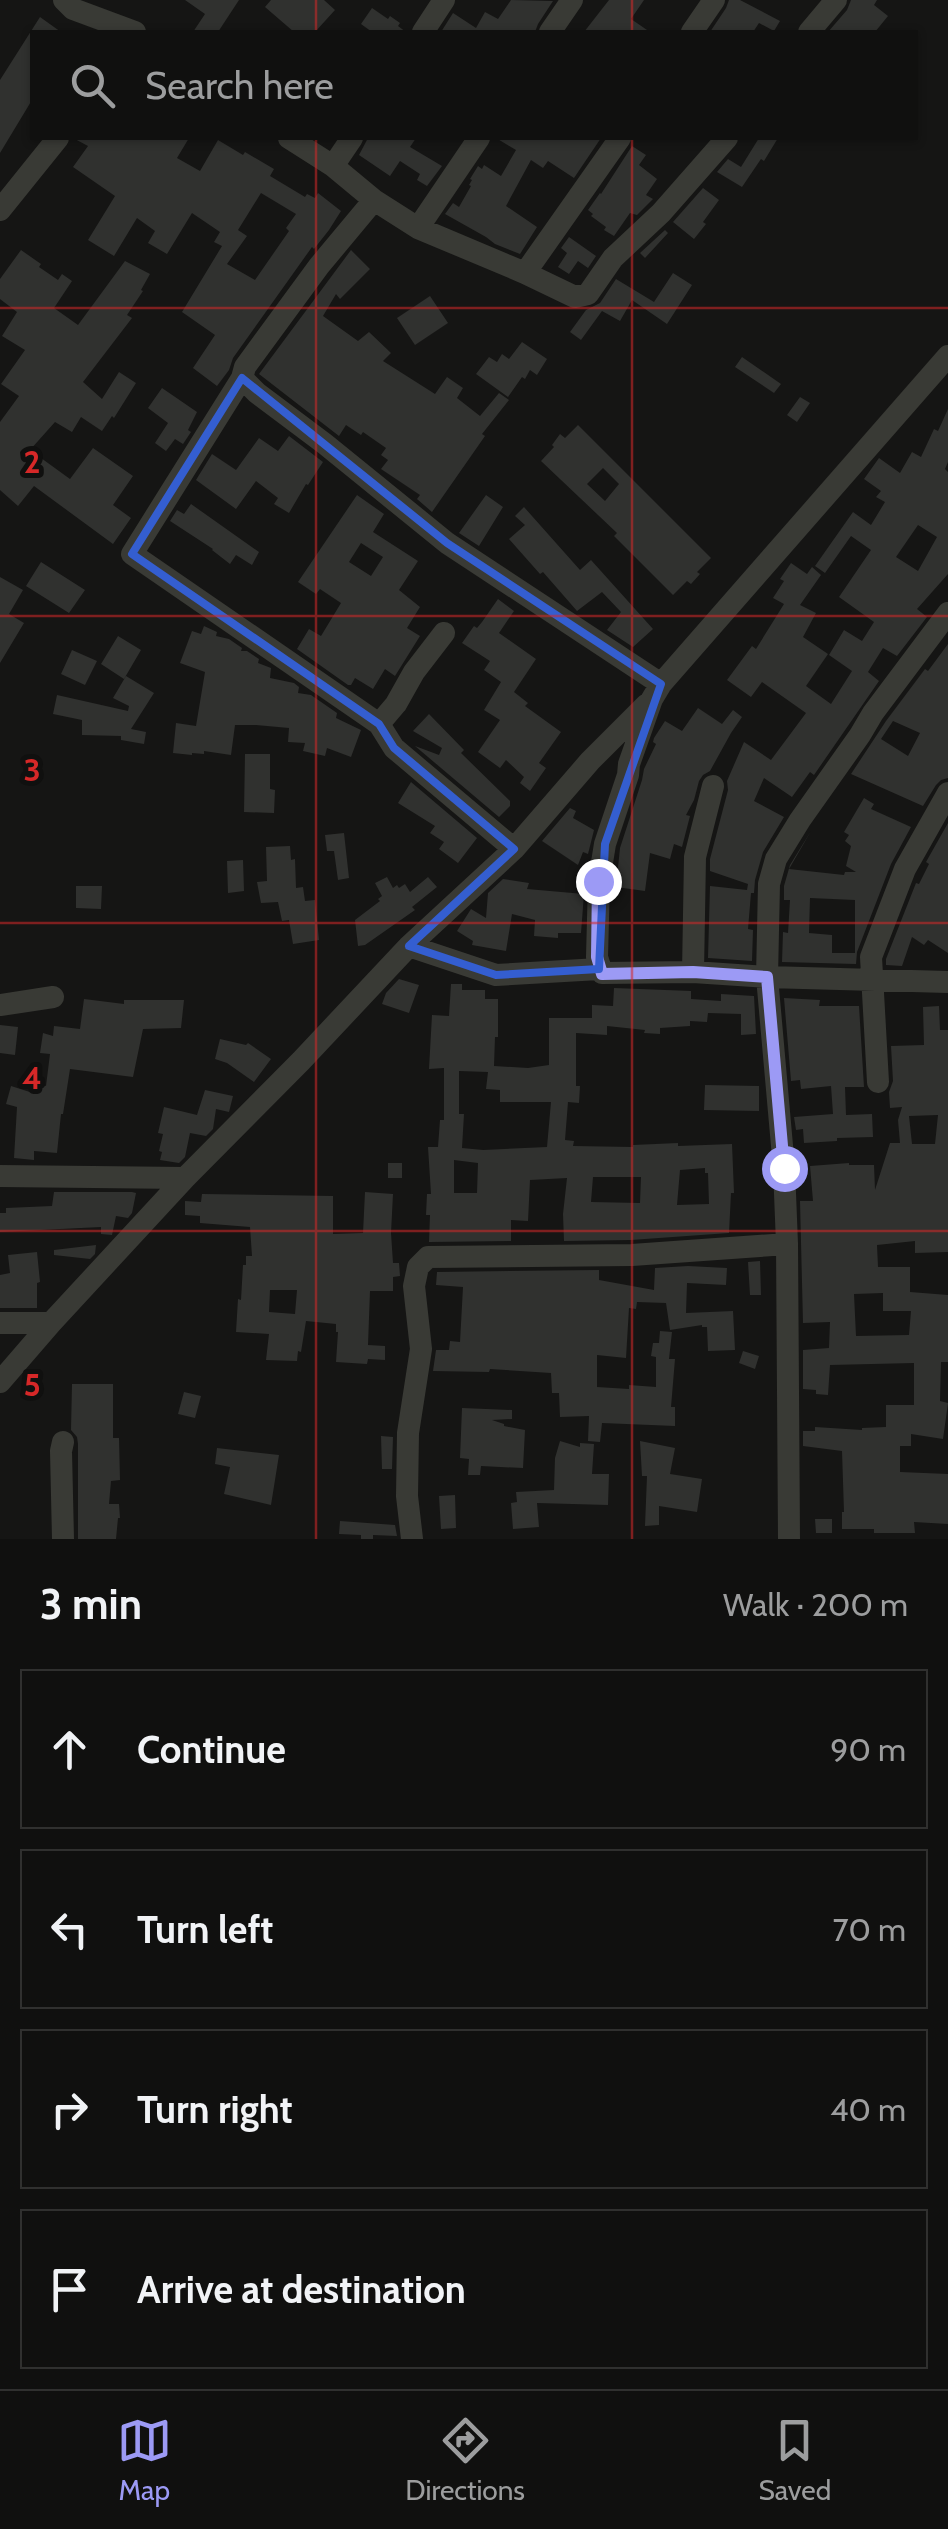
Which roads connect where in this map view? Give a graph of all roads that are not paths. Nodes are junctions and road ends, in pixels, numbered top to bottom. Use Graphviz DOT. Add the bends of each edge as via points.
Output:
graph roads {
  1 [pos="64,0"];
  2 [pos="444,0"];
  3 [pos="572,0"];
  4 [pos="714,0"];
  5 [pos="836,0"];
  6 [pos="131,30"];
  7 [pos="424,30"];
  8 [pos="551,30"];
  9 [pos="693,30"];
  10 [pos="811,30"];
  11 [pos="56,140"];
  12 [pos="292,140"];
  13 [pos="351,140"];
  14 [pos="478,140"];
  15 [pos="619,140"];
  16 [pos="725,140"];
  17 [pos="333,166"];
  18 [pos="374,200"];
  19 [pos="0,210"];
  20 [pos="418,228"];
  21 [pos="525,273"];
  22 [pos="944,368"];
  23 [pos="242,378"];
  24 [pos="948,613"];
  25 [pos="444,633"];
  26 [pos="657,692"];
  27 [pos="379,724"];
  28 [pos="713,786"];
  29 [pos="948,793"];
  30 [pos="514,850"];
  31 [pos="409,946"];
  32 [pos="599,969"];
  33 [pos="693,972"];
  34 [pos="767,977"];
  35 [pos="871,980"];
  36 [pos="948,982"];
  37 [pos="53,997"];
  38 [pos="0,1005"];
  39 [pos="878,1082"];
  40 [pos="0,1176"];
  41 [pos="186,1178"];
  42 [pos="787,1244"];
  43 [pos="0,1323"];
  44 [pos="51,1323"];
  45 [pos="0,1382"];
  46 [pos="64,1442"];
  47 [pos="63,1539"];
  48 [pos="412,1539"];
  49 [pos="789,1539"];
  1 -- 6 [label="street"];
  2 -- 7 [label="street"];
  3 -- 8 [label="street"];
  4 -- 9 [label="street"];
  5 -- 10 [label="street"];
  11 -- 19 [label="street"];
  12 -- 17 [label="street"];
  13 -- 17 [label="street"];
  14 -- 20 [label="street"];
  15 -- 21 [label="street"];
  16 -- 21 [label="street" via="613,258 588,294 575,297"];
  17 -- 18 [label="street"];
  18 -- 20 [label="street"];
  18 -- 23 [label="street" via="318,266"];
  20 -- 21 [label="street"];
  22 -- 26 [label="street"];
  23 -- 26 [label="street" via="447,543"];
  23 -- 27 [label="street" via="132,554"];
  24 -- 34 [label="street" via="776,858 769,884"];
  25 -- 27 [label="street"];
  26 -- 30 [label="street"];
  26 -- 32 [label="street" via="605,844 598,881"];
  27 -- 30 [label="street" via="394,748"];
  28 -- 33 [label="street" via="695,858"];
  29 -- 35 [label="street" via="904,868 871,957"];
  30 -- 31 [label="street"];
  31 -- 32 [label="street" via="496,975"];
  31 -- 41 [label="street"];
  32 -- 33 [label="street"];
  33 -- 34 [label="street"];
  34 -- 35 [label="street"];
  34 -- 42 [label="street"];
  35 -- 36 [label="street"];
  35 -- 39 [label="street"];
  37 -- 38 [label="street"];
  40 -- 41 [label="street"];
  41 -- 44 [label="street"];
  42 -- 48 [label="street" via="632,1255 428,1257 414,1286 420,1348 408,1434"];
  42 -- 49 [label="street"];
  43 -- 44 [label="street"];
  44 -- 45 [label="street"];
  46 -- 47 [label="street"];
}
